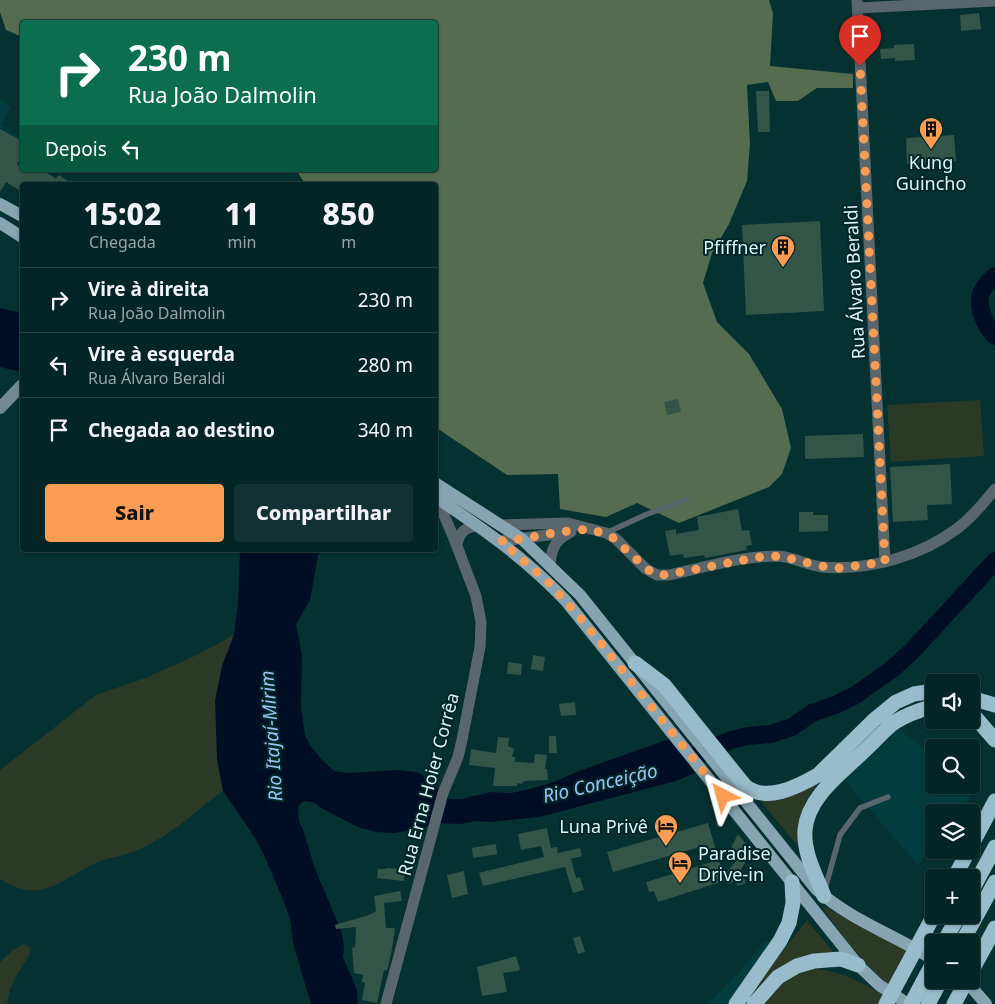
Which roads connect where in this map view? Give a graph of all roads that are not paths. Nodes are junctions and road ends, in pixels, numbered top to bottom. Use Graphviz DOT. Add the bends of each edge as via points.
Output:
graph roads {
  1 [pos="993,1"];
  2 [pos="858,4"];
  3 [pos="0,204"];
  4 [pos="20,215"];
  5 [pos="0,223"];
  6 [pos="20,236"];
  7 [pos="19,389"];
  8 [pos="0,408"];
  9 [pos="438,485"];
  10 [pos="995,490"];
  11 [pos="438,499"];
  12 [pos="687,499"];
  13 [pos="438,502"];
  14 [pos="501,525"];
  15 [pos="478,526"];
  16 [pos="590,529"];
  17 [pos="571,532"];
  18 [pos="606,533"];
  19 [pos="522,539"];
  20 [pos="501,541"];
  21 [pos="457,544"];
  22 [pos="885,562"];
  23 [pos="550,565"];
  24 [pos="635,663"];
  25 [pos="925,692"];
  26 [pos="980,701"];
  27 [pos="995,705"];
  28 [pos="925,709"];
  29 [pos="674,714"];
  30 [pos="980,723"];
  31 [pos="995,740"];
  32 [pos="723,775"];
  33 [pos="888,797"];
  34 [pos="995,801"];
  35 [pos="980,829"];
  36 [pos="995,847"];
  37 [pos="980,875"];
  38 [pos="792,882"];
  39 [pos="995,882"];
  40 [pos="824,896"];
  41 [pos="929,924"];
  42 [pos="995,928"];
  43 [pos="966,934"];
  44 [pos="925,956"];
  45 [pos="980,956"];
  46 [pos="858,965"];
  47 [pos="925,975"];
  48 [pos="936,989"];
  49 [pos="967,989"];
  50 [pos="973,989"];
  51 [pos="386,1004"];
  52 [pos="736,1004"];
  53 [pos="754,1004"];
  54 [pos="886,1004"];
  55 [pos="910,1004"];
  56 [pos="928,1004"];
  57 [pos="954,1004"];
  58 [pos="986,1004"];
  1 -- 2 [label="street"];
  2 -- 22 [label="street, Rua Álvaro Beraldi"];
  3 -- 4 [label="main road"];
  5 -- 6 [label="main road"];
  7 -- 8 [label="street"];
  9 -- 14 [label="main road"];
  10 -- 22 [label="street" via="959,527 940,540"];
  11 -- 15 [label="main road"];
  12 -- 18 [label="lane"];
  13 -- 21 [label="street, Rua Erna Hoier Corrêa"];
  14 -- 16 [label="street" via="568,523"];
  14 -- 19 [label="main road"];
  15 -- 20 [label="main road"];
  15 -- 21 [label="street" via="461,532"];
  16 -- 17 [label="street"];
  16 -- 18 [label="street"];
  17 -- 19 [label="street"];
  17 -- 23 [label="street" via="555,544"];
  18 -- 22 [label="street" via="657,574 670,575 760,557 780,556 839,568"];
  19 -- 20 [label="street"];
  19 -- 23 [label="main road"];
  20 -- 29 [label="main road" via="534,569"];
  21 -- 51 [label="street, Rua Erna Hoier Corrêa" via="481,616 473,688 458,757 444,793"];
  23 -- 24 [label="main road" via="580,595"];
  24 -- 29 [label="highway" via="664,685"];
  25 -- 32 [label="highway" via="896,702 818,774 796,786 766,794 753,792"];
  26 -- 27 [label="highway"];
  28 -- 40 [label="highway" via="895,722 824,790 809,812 805,840"];
  29 -- 32 [label="highway"];
  29 -- 32 [label="main road"];
  30 -- 31 [label="highway"];
  32 -- 38 [label="main road"];
  32 -- 40 [label="main road"];
  33 -- 40 [label="lane" via="860,808 840,835"];
  34 -- 35 [label="highway"];
  36 -- 37 [label="highway"];
  38 -- 46 [label="main road"];
  38 -- 52 [label="highway" via="793,903 789,923"];
  39 -- 43 [label="highway"];
  40 -- 44 [label="main road" via="844,911"];
  41 -- 54 [label="highway, bridge"];
  42 -- 45 [label="highway"];
  46 -- 53 [label="highway" via="841,959 797,966 778,977"];
  46 -- 55 [label="main road" via="879,985"];
  47 -- 55 [label="highway"];
  48 -- 56 [label="highway"];
  49 -- 57 [label="highway, bridge"];
  50 -- 58 [label="main road"];
}
